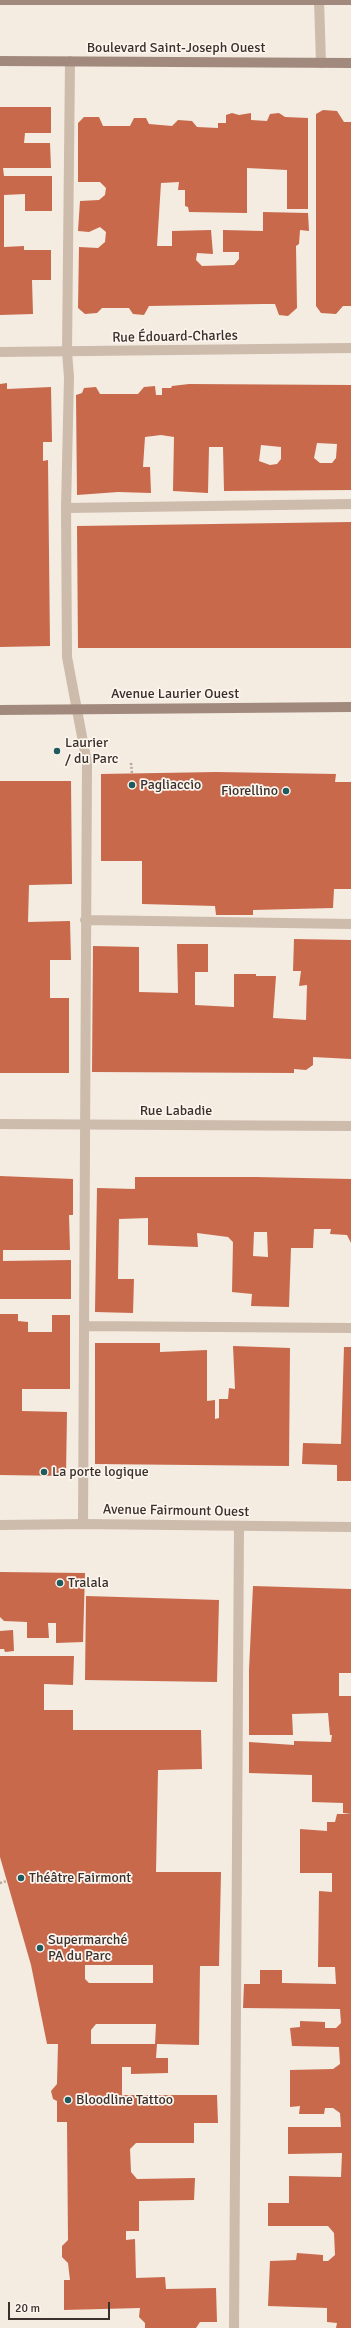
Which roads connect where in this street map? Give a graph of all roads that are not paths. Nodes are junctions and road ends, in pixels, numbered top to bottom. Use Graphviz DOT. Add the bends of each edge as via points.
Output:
graph roads {
  1 [pos="0,0"];
  2 [pos="100,0"];
  3 [pos="319,0"];
  4 [pos="351,0"];
  5 [pos="0,61"];
  6 [pos="70,61"];
  7 [pos="321,63"];
  8 [pos="351,63"];
  9 [pos="351,348"];
  10 [pos="0,352"];
  11 [pos="67,352"];
  12 [pos="351,504"];
  13 [pos="66,508"];
  14 [pos="351,707"];
  15 [pos="77,709"];
  16 [pos="0,710"];
  17 [pos="85,920"];
  18 [pos="351,924"];
  19 [pos="0,1124"];
  20 [pos="85,1125"];
  21 [pos="351,1126"];
  22 [pos="85,1326"];
  23 [pos="351,1328"];
  24 [pos="83,1524"];
  25 [pos="0,1525"];
  26 [pos="239,1526"];
  27 [pos="351,1527"];
  28 [pos="234,2328"];
  1 -- 2 [label="main road"];
  2 -- 3 [label="main road"];
  3 -- 4 [label="main road"];
  3 -- 7 [label="street"];
  5 -- 6 [label="main road, Boulevard Saint-Joseph Ouest"];
  6 -- 7 [label="main road, Boulevard Saint-Joseph Ouest"];
  6 -- 11 [label="street"];
  7 -- 8 [label="main road, Boulevard Saint-Joseph Ouest"];
  9 -- 11 [label="street, Rue Édouard-Charles"];
  10 -- 11 [label="street, Rue Édouard-Charles"];
  11 -- 13 [label="street" via="69,377"];
  12 -- 13 [label="street"];
  13 -- 15 [label="street" via="67,657"];
  14 -- 15 [label="main road, Avenue Laurier Ouest"];
  15 -- 16 [label="main road, Avenue Laurier Ouest"];
  15 -- 17 [label="street" via="87,763"];
  17 -- 18 [label="street"];
  17 -- 20 [label="street"];
  19 -- 20 [label="street, Rue Labadie"];
  20 -- 21 [label="street, Rue Labadie"];
  20 -- 22 [label="street"];
  22 -- 23 [label="street"];
  22 -- 24 [label="street"];
  24 -- 25 [label="street, Avenue Fairmount Ouest"];
  24 -- 26 [label="street, Avenue Fairmount Ouest"];
  26 -- 27 [label="street, Avenue Fairmount Ouest"];
  26 -- 28 [label="street"];
}
